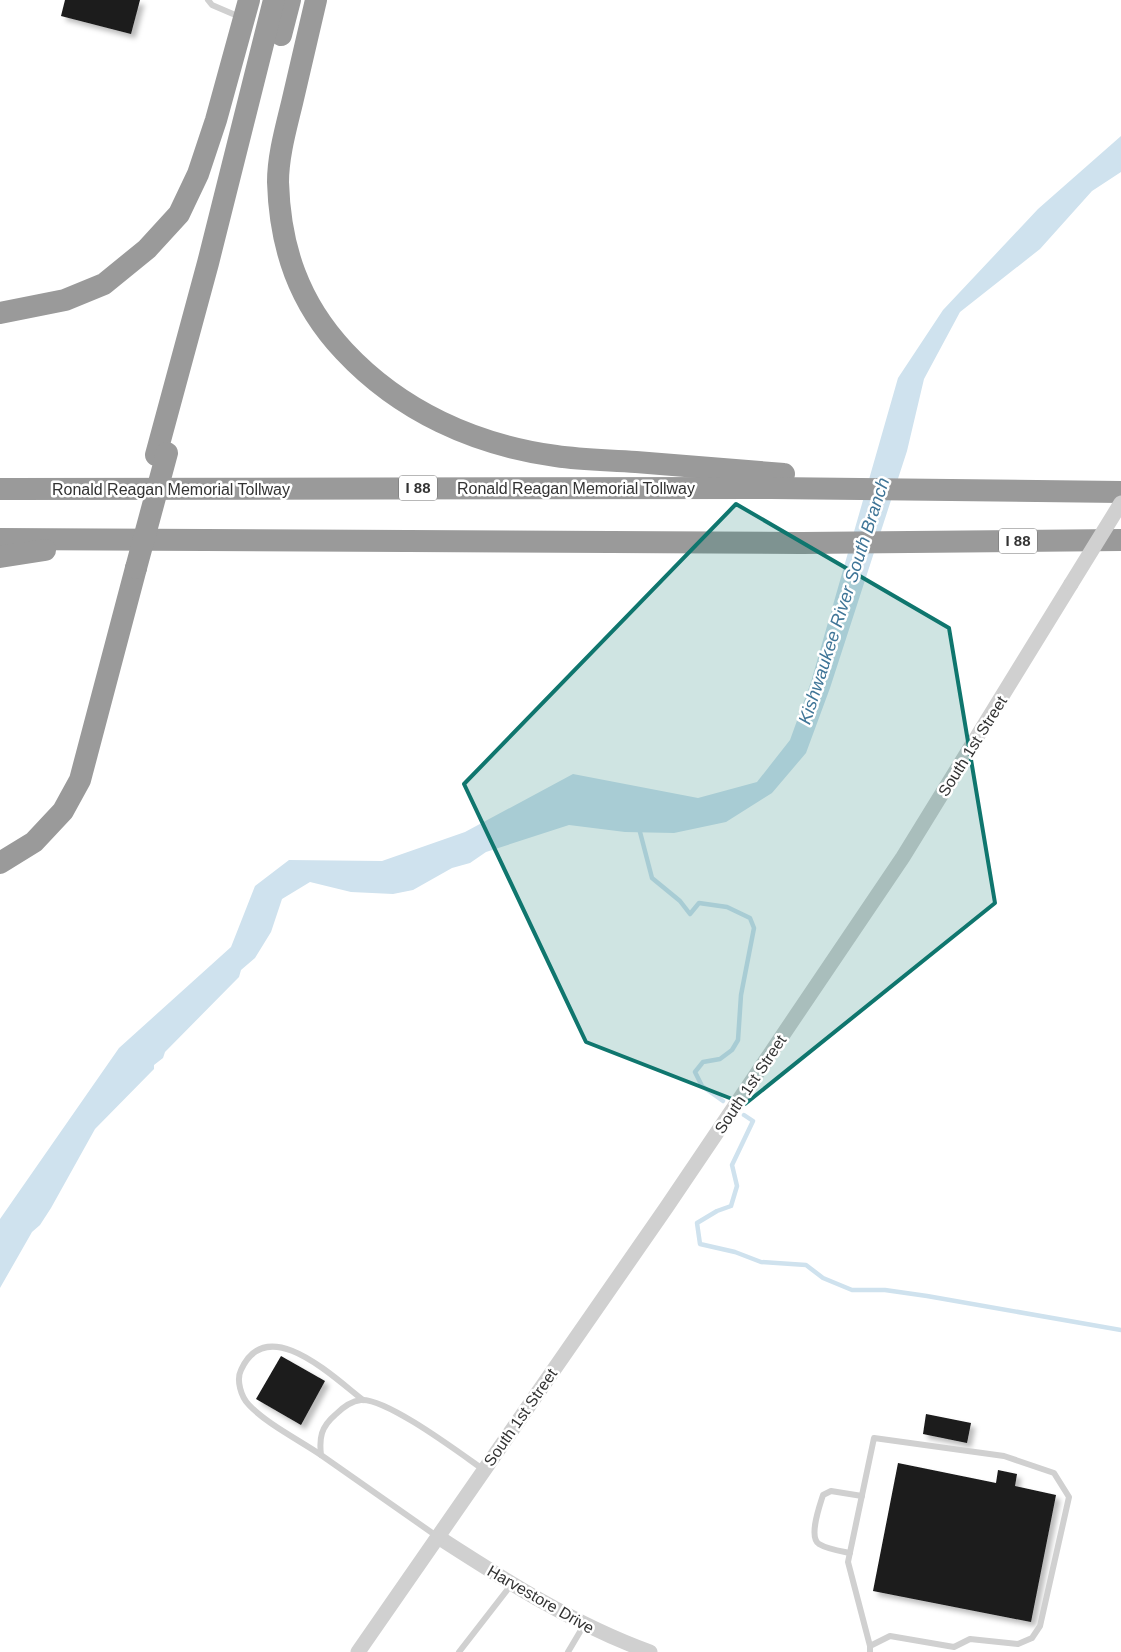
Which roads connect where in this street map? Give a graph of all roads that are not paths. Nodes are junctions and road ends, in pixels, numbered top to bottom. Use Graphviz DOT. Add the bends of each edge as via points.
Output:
graph roads {
  1 [pos="208,0"];
  2 [pos="274,0"];
  3 [pos="290,0"];
  4 [pos="316,0"];
  5 [pos="246,9"];
  6 [pos="0,314"];
  7 [pos="162,454"];
  8 [pos="836,485"];
  9 [pos="0,490"];
  10 [pos="1121,492"];
  11 [pos="1121,503"];
  12 [pos="0,539"];
  13 [pos="105,539"];
  14 [pos="1121,540"];
  15 [pos="0,557"];
  16 [pos="131,568"];
  17 [pos="0,849"];
  18 [pos="0,863"];
  19 [pos="363,1400"];
  20 [pos="321,1455"];
  21 [pos="484,1470"];
  22 [pos="862,1496"];
  23 [pos="438,1537"];
  24 [pos="850,1553"];
  25 [pos="512,1585"];
  26 [pos="584,1625"];
  27 [pos="870,1649"];
  28 [pos="358,1652"];
  29 [pos="459,1652"];
  30 [pos="568,1652"];
  31 [pos="650,1652"];
  1 -- 5 [label="lane" via="212,5"];
  2 -- 7 [label="highway"];
  3 -- 7 [label="highway"];
  4 -- 8 [label="highway" via="284,135 278,180 281,228 296,282 330,336 361,369 430,418 508,446 555,456 791,475"];
  5 -- 6 [label="highway" via="216,120 198,174 179,214 147,248 104,284 65,300"];
  7 -- 16 [label="highway"];
  8 -- 9 [label="highway, Ronald Reagan Memorial Tollway / I 88"];
  8 -- 10 [label="highway"];
  11 -- 21 [label="street, South 1st Street, bridge" via="903,857"];
  12 -- 13 [label="highway, I 88"];
  13 -- 14 [label="highway, I 88" via="802,543"];
  13 -- 15 [label="highway"];
  16 -- 17 [label="highway" via="76,752 59,791 35,823"];
  16 -- 18 [label="highway" via="80,780 63,811 34,842"];
  19 -- 20 [label="lane" via="347,1405 326,1423 319,1438"];
  19 -- 20 [label="lane" via="299,1352 274,1346 256,1349 246,1359 239,1372 240,1389 248,1404"];
  19 -- 21 [label="lane" via="387,1408 424,1428"];
  20 -- 23 [label="lane"];
  21 -- 23 [label="street, South 1st Street"];
  22 -- 24 [label="lane"];
  22 -- 24 [label="lane" via="832,1491 823,1495 814,1531 818,1544"];
  22 -- 27 [label="lane" via="874,1438 1004,1456 1054,1473 1069,1497 1040,1626 1032,1638 1018,1644 970,1639 954,1647 890,1636"];
  23 -- 25 [label="street, Harvestore Drive"];
  23 -- 28 [label="street, South 1st Street"];
  24 -- 27 [label="lane" via="848,1562"];
  25 -- 26 [label="street, Harvestore Drive"];
  25 -- 29 [label="lane"];
  26 -- 30 [label="lane"];
  26 -- 31 [label="street, Harvestore Drive"];
}
